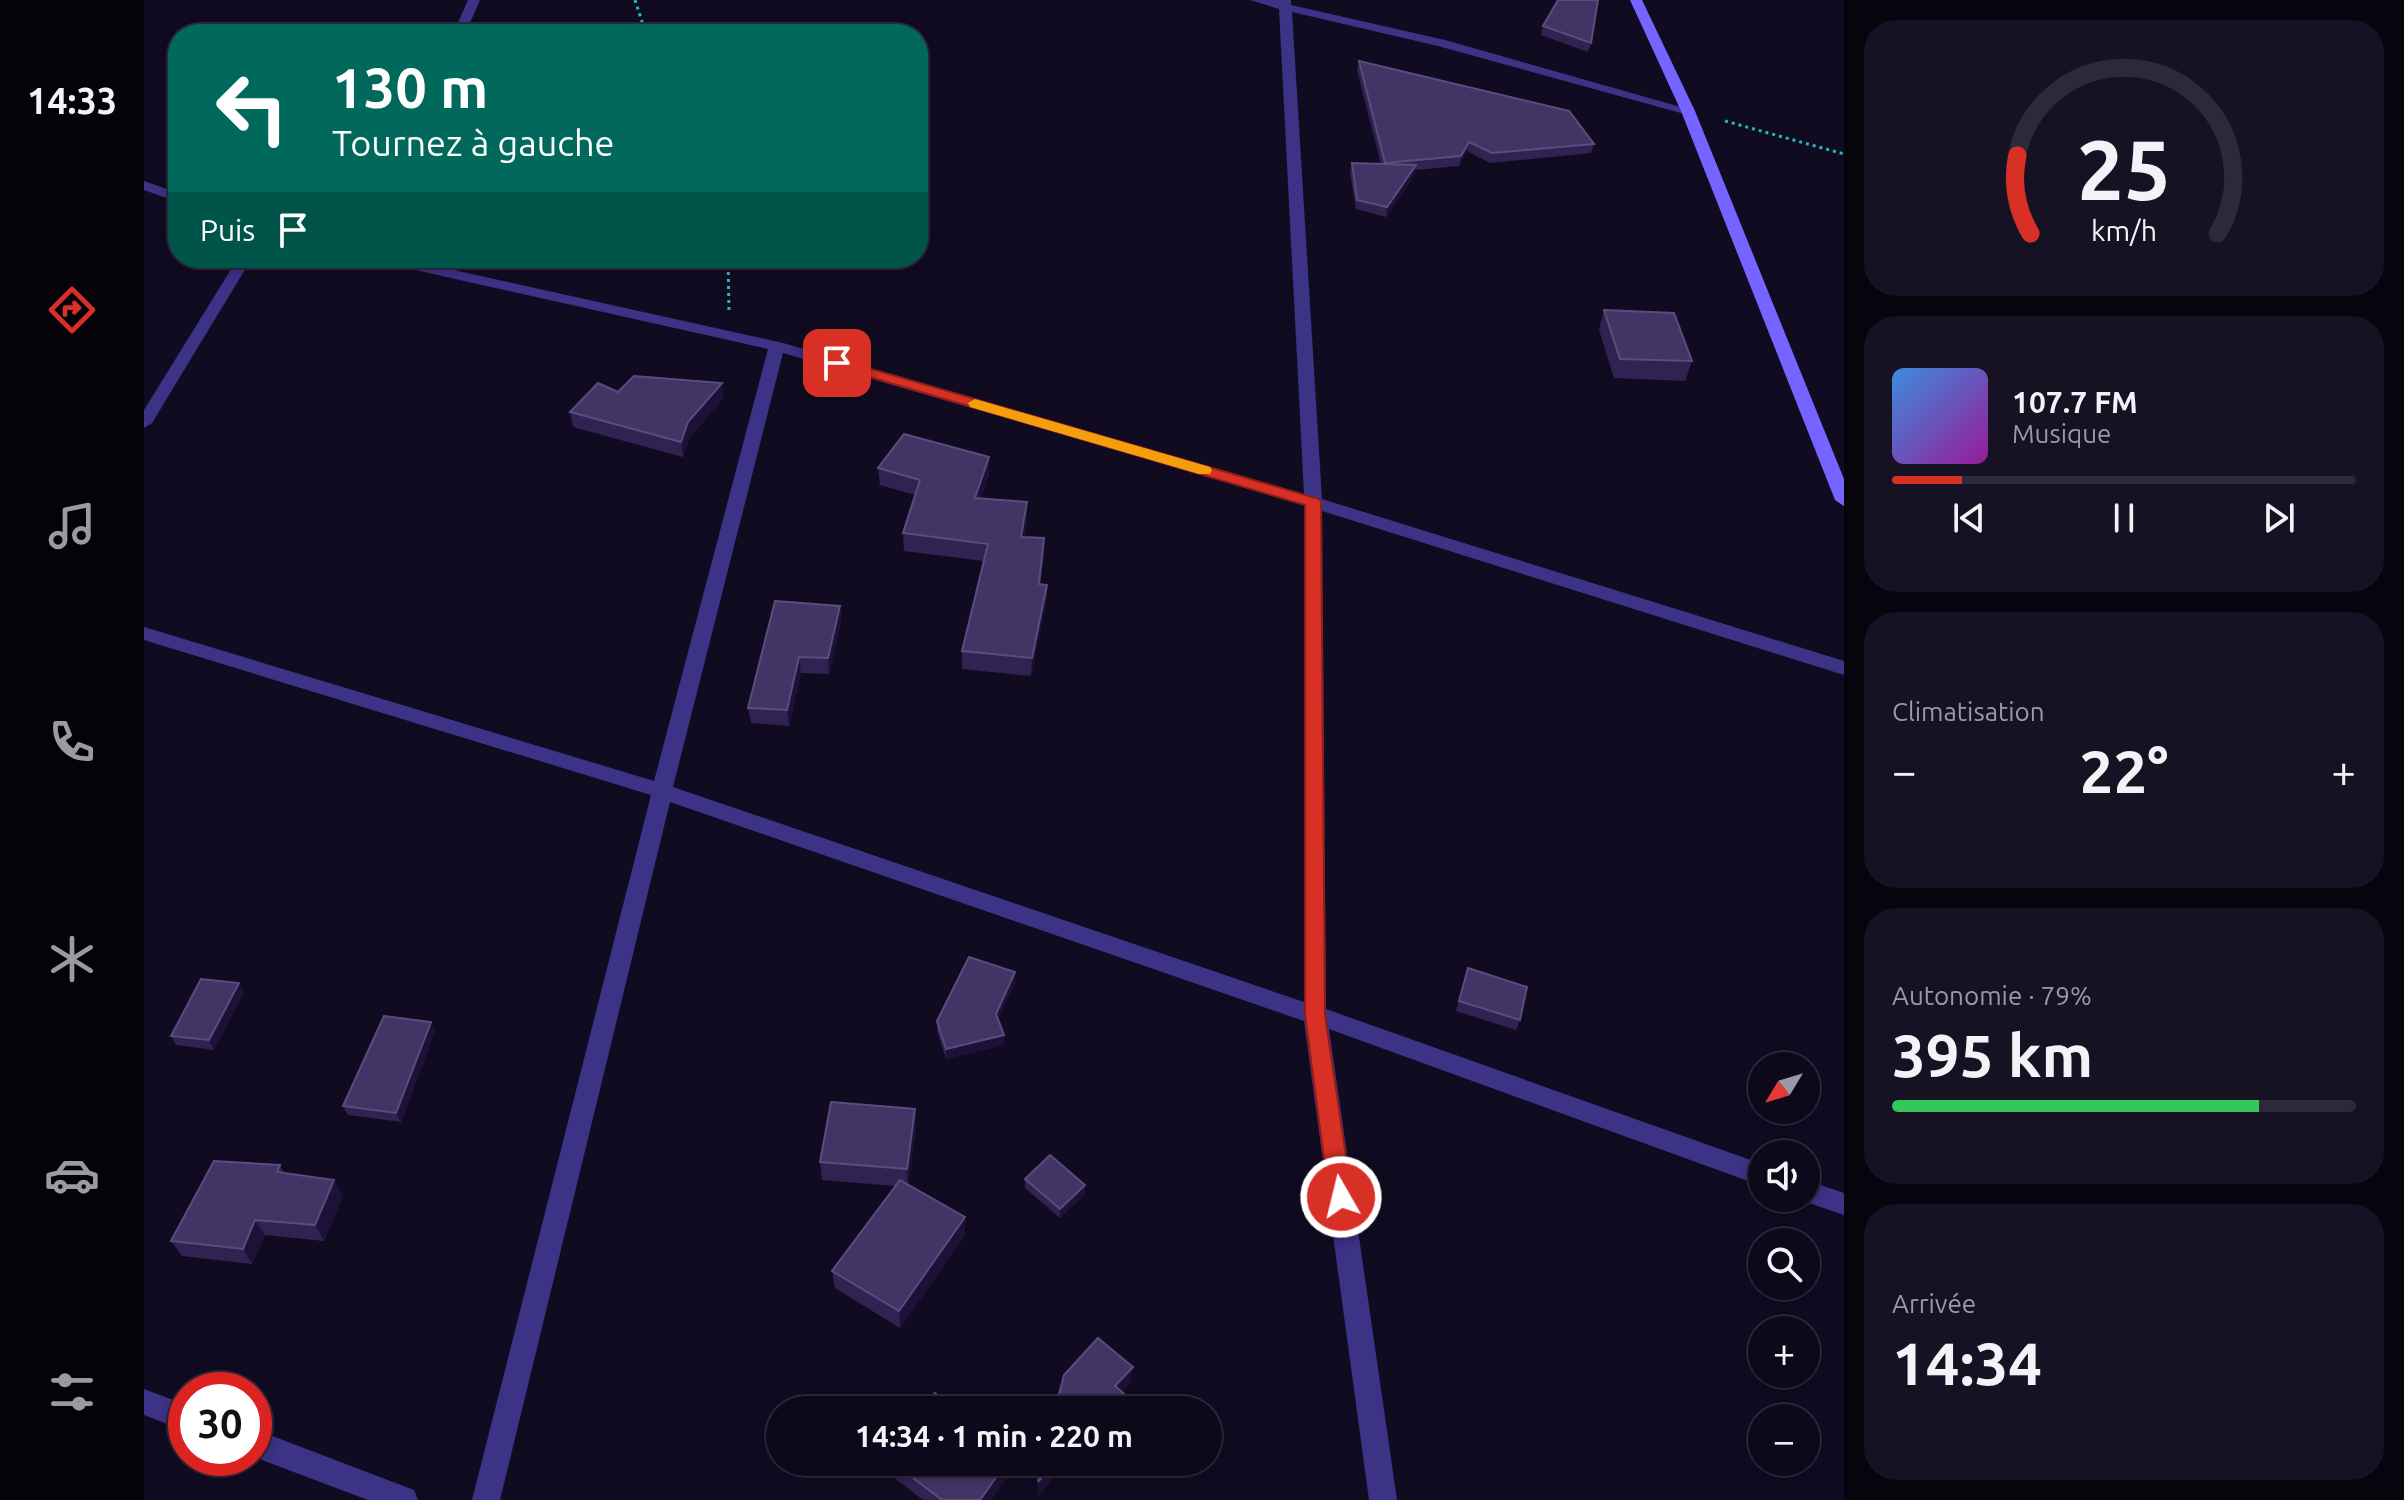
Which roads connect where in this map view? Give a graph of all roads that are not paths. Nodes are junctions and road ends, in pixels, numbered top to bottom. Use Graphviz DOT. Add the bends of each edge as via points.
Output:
graph roads {
  1 [pos="474,0"];
  2 [pos="1256,0"];
  3 [pos="1636,0"];
  4 [pos="1285,3"];
  5 [pos="463,24"];
  6 [pos="1688,111"];
  7 [pos="144,185"];
  8 [pos="168,194"];
  9 [pos="239,268"];
  10 [pos="425,268"];
  11 [pos="777,346"];
  12 [pos="144,423"];
  13 [pos="1844,500"];
  14 [pos="1313,502"];
  15 [pos="144,633"];
  16 [pos="1844,668"];
  17 [pos="662,791"];
  18 [pos="1315,1015"];
  19 [pos="1748,1170"];
  20 [pos="1820,1196"];
  21 [pos="1844,1204"];
  22 [pos="144,1402"];
  23 [pos="168,1411"];
  24 [pos="272,1450"];
  25 [pos="404,1500"];
  26 [pos="486,1500"];
  27 [pos="1383,1500"];
  1 -- 5 [label="street"];
  2 -- 4 [label="street"];
  3 -- 6 [label="street"];
  4 -- 6 [label="street"];
  4 -- 14 [label="street"];
  6 -- 13 [label="street"];
  7 -- 8 [label="street"];
  9 -- 12 [label="street"];
  10 -- 11 [label="street"];
  11 -- 14 [label="street"];
  11 -- 17 [label="street"];
  14 -- 16 [label="street"];
  14 -- 18 [label="street"];
  15 -- 17 [label="street"];
  17 -- 18 [label="street"];
  17 -- 26 [label="street"];
  18 -- 19 [label="street"];
  18 -- 27 [label="street"];
  20 -- 21 [label="street"];
  22 -- 23 [label="street"];
  24 -- 25 [label="street"];
}
